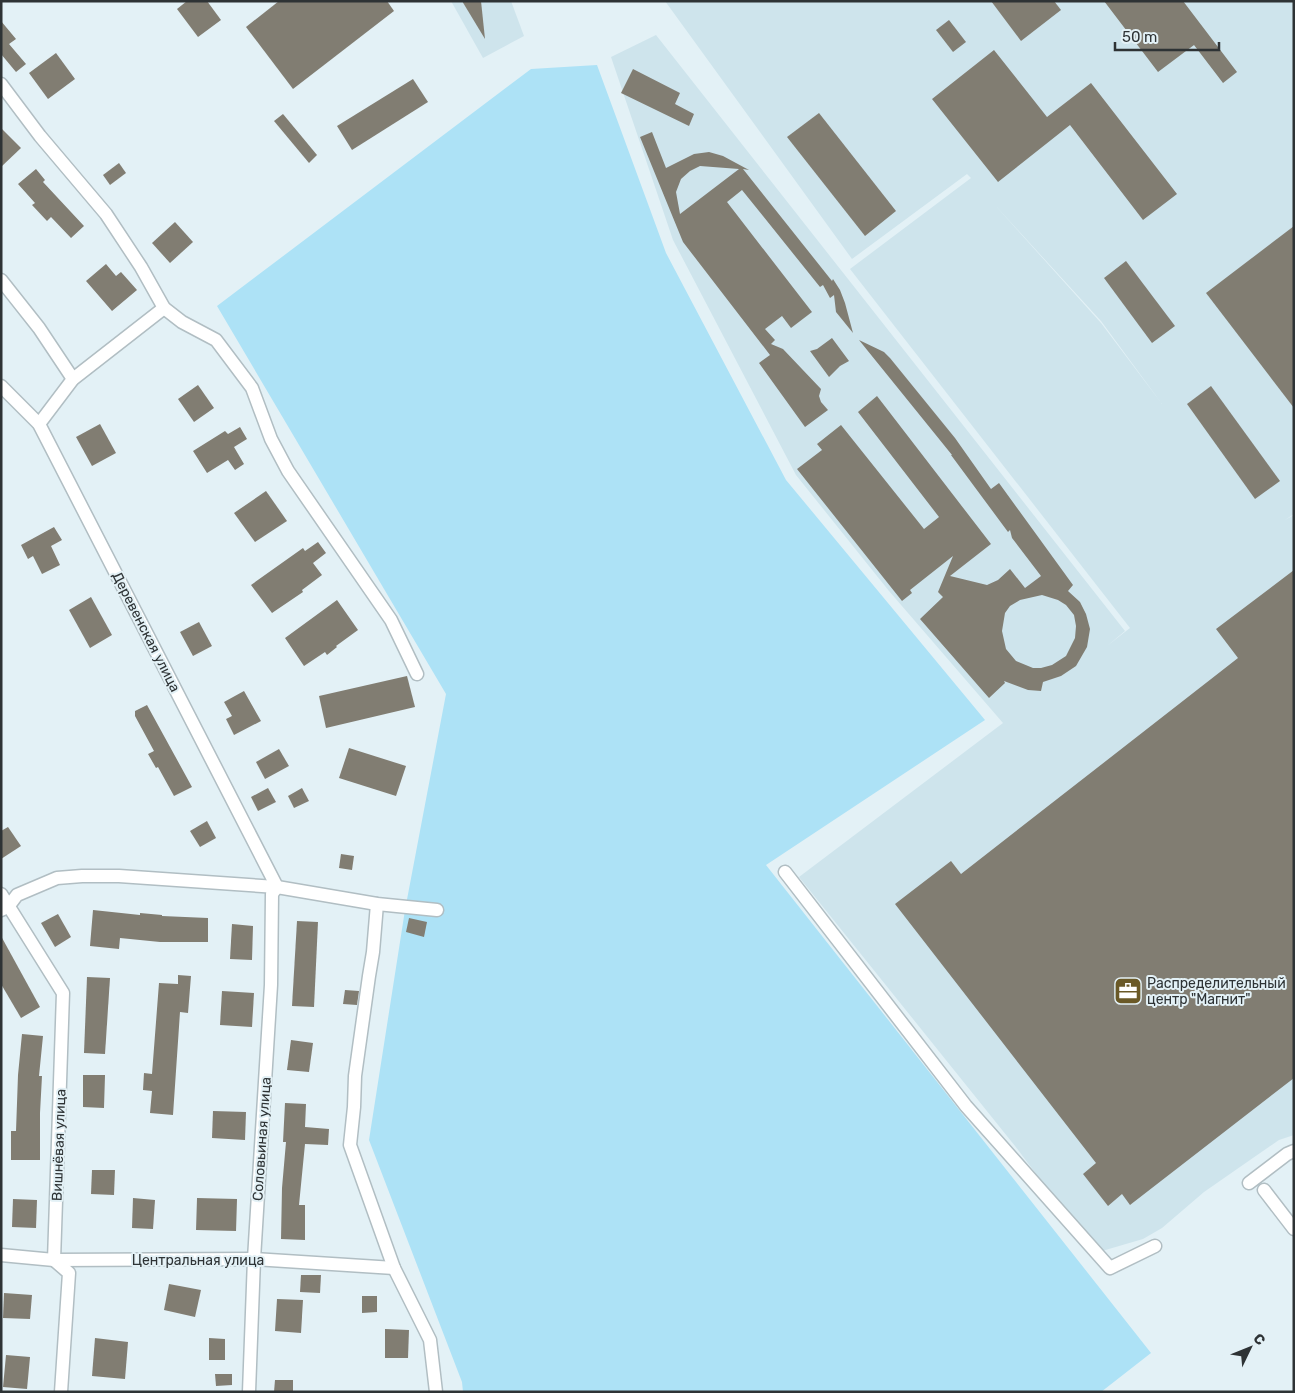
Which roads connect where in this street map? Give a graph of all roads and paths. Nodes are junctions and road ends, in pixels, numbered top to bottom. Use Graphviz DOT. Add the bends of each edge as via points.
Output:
graph roads {
  1 [pos="1,84"];
  2 [pos="1,280"];
  3 [pos="164,308"];
  4 [pos="73,379"];
  5 [pos="1,386"];
  6 [pos="39,424"];
  7 [pos="417,674"];
  8 [pos="785,872"];
  9 [pos="277,887"];
  10 [pos="1,894"];
  11 [pos="377,904"];
  12 [pos="5,909"];
  13 [pos="437,910"];
  14 [pos="1294,1151"];
  15 [pos="1249,1183"];
  16 [pos="1264,1190"];
  17 [pos="1294,1230"];
  18 [pos="1155,1246"];
  19 [pos="1,1255"];
  20 [pos="254,1259"];
  21 [pos="54,1260"];
  22 [pos="394,1268"];
  23 [pos="61,1392"];
  24 [pos="248,1392"];
  25 [pos="436,1392"];
  1 -- 3 [label="street" via="106,214"];
  2 -- 4 [label="street"];
  3 -- 4 [label="street"];
  3 -- 7 [label="street" via="216,340 252,388 271,439 288,471 391,620"];
  4 -- 6 [label="street"];
  5 -- 6 [label="street, Деревенская улица"];
  6 -- 9 [label="street, Деревенская улица"];
  8 -- 18 [label="street" via="966,1106 1110,1268"];
  9 -- 11 [label="street"];
  9 -- 12 [label="street" via="119,876 57,878 17,895"];
  9 -- 20 [label="street, Соловьиная улица" via="272,894 271,986"];
  10 -- 12 [label="street"];
  11 -- 13 [label="street"];
  11 -- 22 [label="street" via="355,1076 350,1145"];
  12 -- 21 [label="street, Вишнёвая улица" via="63,993"];
  14 -- 15 [label="street"];
  16 -- 17 [label="street"];
  19 -- 21 [label="street, Центральная улица"];
  20 -- 21 [label="street, Центральная улица"];
  20 -- 22 [label="street, Центральная улица"];
  20 -- 24 [label="street, Соловьиная улица"];
  21 -- 23 [label="street" via="68,1273"];
  22 -- 25 [label="street" via="430,1340"];
}
